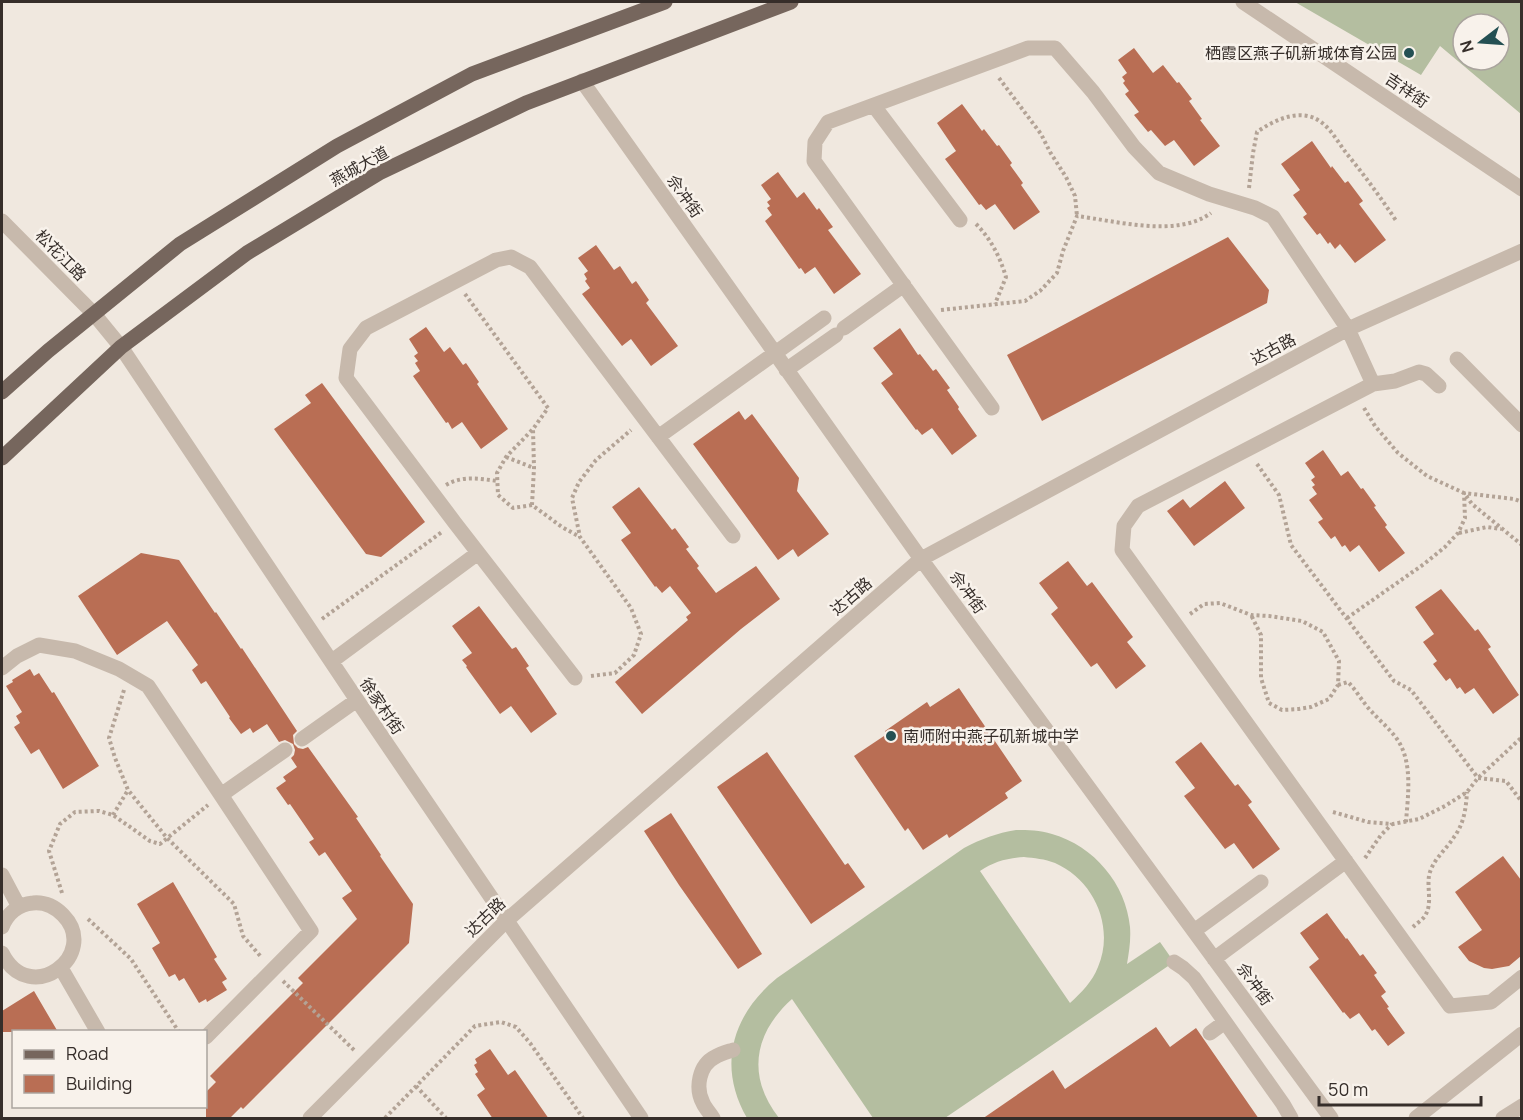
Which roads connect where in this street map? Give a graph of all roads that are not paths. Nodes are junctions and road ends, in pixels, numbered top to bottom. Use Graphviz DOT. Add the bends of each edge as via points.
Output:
graph roads {
  1 [pos="665,2"];
  2 [pos="791,2"];
  3 [pos="1243,2"];
  4 [pos="582,81"];
  5 [pos="874,106"];
  6 [pos="1521,189"];
  7 [pos="960,220"];
  8 [pos="2,221"];
  9 [pos="1521,251"];
  10 [pos="904,285"];
  11 [pos="94,314"];
  12 [pos="824,318"];
  13 [pos="1348,329"];
  14 [pos="121,347"];
  15 [pos="774,353"];
  16 [pos="1457,359"];
  17 [pos="786,370"];
  18 [pos="1373,384"];
  19 [pos="1439,386"];
  20 [pos="2,392"];
  21 [pos="992,408"];
  22 [pos="1521,425"];
  23 [pos="658,437"];
  24 [pos="2,458"];
  25 [pos="733,536"];
  26 [pos="478,553"];
  27 [pos="921,559"];
  28 [pos="332,661"];
  29 [pos="2,668"];
  30 [pos="575,678"];
  31 [pos="357,700"];
  32 [pos="302,739"];
  33 [pos="285,750"];
  34 [pos="221,795"];
  35 [pos="1346,861"];
  36 [pos="2,875"];
  37 [pos="1261,882"];
  38 [pos="19,907"];
  39 [pos="506,921"];
  40 [pos="2,927"];
  41 [pos="1194,931"];
  42 [pos="2,953"];
  43 [pos="1214,959"];
  44 [pos="1174,962"];
  45 [pos="61,968"];
  46 [pos="1521,978"];
  47 [pos="1225,1022"];
  48 [pos="97,1030"];
  49 [pos="1210,1033"];
  50 [pos="1521,1034"];
  51 [pos="207,1036"];
  52 [pos="733,1050"];
  53 [pos="1521,1106"];
  54 [pos="310,1119"];
  55 [pos="641,1119"];
  56 [pos="713,1119"];
  57 [pos="1291,1119"];
  58 [pos="1331,1119"];
  59 [pos="1416,1119"];
  60 [pos="1503,1119"];
  1 -- 11 [label="main road, 燕城大道" via="472,74 337,146 180,244"];
  2 -- 4 [label="main road, 燕城大道"];
  3 -- 6 [label="street, 吉祥街"];
  4 -- 14 [label="main road, 燕城大道" via="526,103 379,173 247,253"];
  4 -- 15 [label="street, 佘冲街"];
  5 -- 7 [label="street"];
  5 -- 10 [label="street" via="828,122 815,142 813,161"];
  5 -- 13 [label="street" via="1028,48 1054,48 1159,173 1273,217"];
  8 -- 11 [label="street, 松花江路"];
  9 -- 13 [label="street, 达古路"];
  10 -- 17 [label="street"];
  10 -- 21 [label="street"];
  11 -- 14 [label="street, 徐家村街"];
  11 -- 20 [label="main road, 燕城大道"];
  12 -- 15 [label="street"];
  13 -- 18 [label="street"];
  13 -- 27 [label="street, 达古路"];
  14 -- 24 [label="main road, 燕城大道"];
  14 -- 28 [label="street, 徐家村街"];
  15 -- 17 [label="street, 佘冲街"];
  15 -- 23 [label="street"];
  16 -- 22 [label="street"];
  17 -- 27 [label="street, 佘冲街"];
  18 -- 19 [label="street" via="1419,372"];
  18 -- 35 [label="street" via="1138,506 1124,526 1122,550"];
  23 -- 25 [label="street"];
  23 -- 26 [label="street" via="531,267 511,257 496,260 366,328 350,349 346,378"];
  26 -- 28 [label="street"];
  26 -- 30 [label="street"];
  27 -- 39 [label="street, 达古路"];
  27 -- 41 [label="street, 佘冲街"];
  28 -- 31 [label="street, 徐家村街"];
  29 -- 34 [label="street" via="39,645 75,651 128,674 148,686"];
  31 -- 32 [label="street"];
  31 -- 39 [label="street, 徐家村街"];
  33 -- 34 [label="street"];
  34 -- 51 [label="street" via="311,930"];
  35 -- 43 [label="street"];
  35 -- 46 [label="street" via="1450,1006 1491,1002"];
  36 -- 38 [label="street"];
  37 -- 41 [label="street"];
  38 -- 40 [label="street"];
  38 -- 45 [label="street" via="39,903 59,910 66,918 73,938 72,949"];
  39 -- 54 [label="street, 达古路"];
  39 -- 55 [label="street, 徐家村街"];
  41 -- 43 [label="street, 佘冲街"];
  42 -- 45 [label="street" via="12,969 32,977 52,974"];
  43 -- 58 [label="street, 佘冲街"];
  44 -- 47 [label="street" via="1194,978"];
  45 -- 48 [label="street"];
  47 -- 49 [label="street"];
  47 -- 57 [label="street"];
  50 -- 59 [label="street"];
  52 -- 56 [label="street" via="705,1064 700,1076 702,1102"];
  53 -- 60 [label="street"];
}
